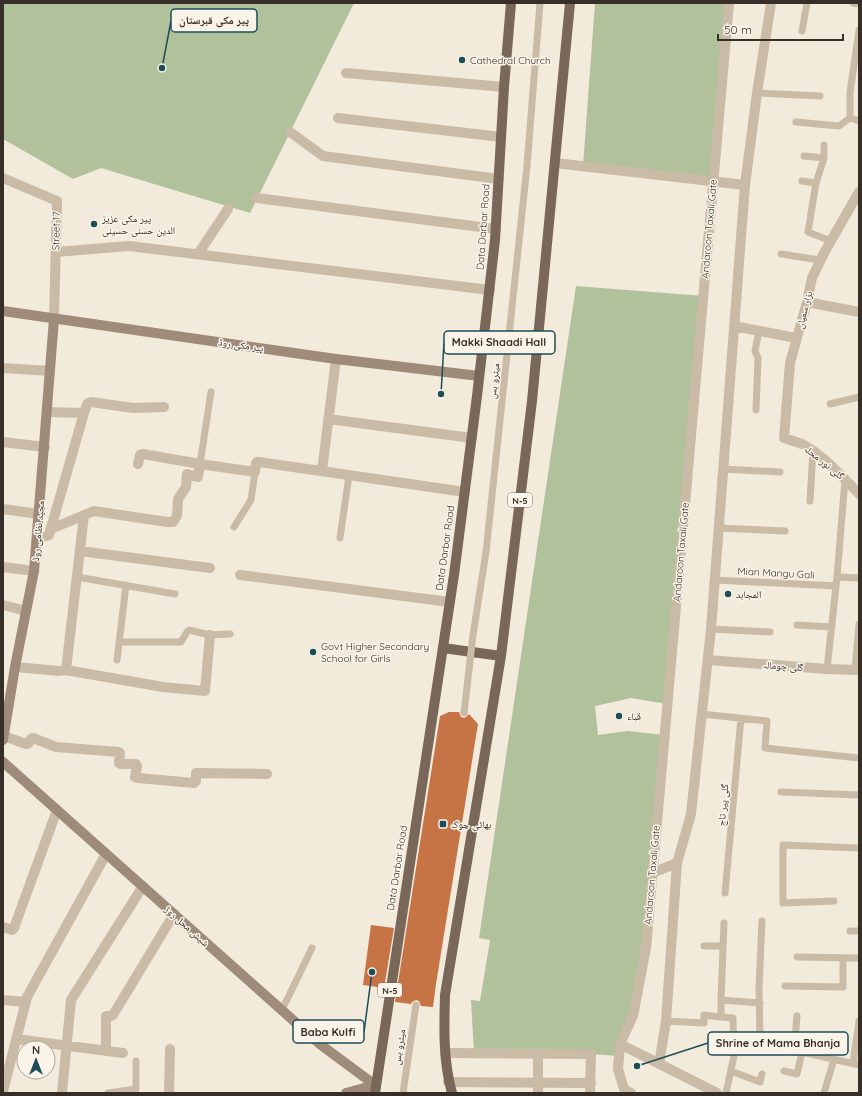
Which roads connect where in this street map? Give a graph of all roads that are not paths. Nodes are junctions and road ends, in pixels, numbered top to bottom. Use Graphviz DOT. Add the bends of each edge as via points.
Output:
graph roads {
  1 [pos="511,3"];
  2 [pos="540,3"];
  3 [pos="570,3"];
  4 [pos="729,3"];
  5 [pos="771,3"];
  6 [pos="807,3"];
  7 [pos="853,3"];
  8 [pos="859,4"];
  9 [pos="859,30"];
  10 [pos="802,31"];
  11 [pos="346,73"];
  12 [pos="504,87"];
  13 [pos="757,93"];
  14 [pos="820,96"];
  15 [pos="338,118"];
  16 [pos="850,118"];
  17 [pos="859,121"];
  18 [pos="796,122"];
  19 [pos="290,132"];
  20 [pos="501,137"];
  21 [pos="824,145"];
  22 [pos="804,156"];
  23 [pos="824,158"];
  24 [pos="555,162"];
  25 [pos="3,178"];
  26 [pos="499,179"];
  27 [pos="713,181"];
  28 [pos="802,181"];
  29 [pos="816,183"];
  30 [pos="746,184"];
  31 [pos="859,192"];
  32 [pos="258,198"];
  33 [pos="228,209"];
  34 [pos="496,229"];
  35 [pos="831,241"];
  36 [pos="56,252"];
  37 [pos="198,254"];
  38 [pos="781,254"];
  39 [pos="820,260"];
  40 [pos="490,290"];
  41 [pos="807,302"];
  42 [pos="3,311"];
  43 [pos="859,312"];
  44 [pos="54,319"];
  45 [pos="734,326"];
  46 [pos="759,331"];
  47 [pos="796,338"];
  48 [pos="336,359"];
  49 [pos="3,368"];
  50 [pos="50,371"];
  51 [pos="479,376"];
  52 [pos="211,392"];
  53 [pos="859,398"];
  54 [pos="830,404"];
  55 [pos="164,407"];
  56 [pos="756,410"];
  57 [pos="47,412"];
  58 [pos="84,413"];
  59 [pos="328,419"];
  60 [pos="472,438"];
  61 [pos="784,438"];
  62 [pos="3,442"];
  63 [pos="45,447"];
  64 [pos="813,450"];
  65 [pos="138,464"];
  66 [pos="200,464"];
  67 [pos="723,469"];
  68 [pos="322,471"];
  69 [pos="255,472"];
  70 [pos="780,472"];
  71 [pos="349,475"];
  72 [pos="845,479"];
  73 [pos="465,492"];
  74 [pos="859,494"];
  75 [pos="810,500"];
  76 [pos="3,509"];
  77 [pos="39,514"];
  78 [pos="84,515"];
  79 [pos="234,527"];
  80 [pos="718,528"];
  81 [pos="50,529"];
  82 [pos="785,531"];
  83 [pos="340,538"];
  84 [pos="37,539"];
  85 [pos="80,551"];
  86 [pos="3,567"];
  87 [pos="210,568"];
  88 [pos="34,571"];
  89 [pos="240,575"];
  90 [pos="77,577"];
  91 [pos="837,577"];
  92 [pos="859,578"];
  93 [pos="714,580"];
  94 [pos="126,585"];
  95 [pos="836,586"];
  96 [pos="175,594"];
  97 [pos="450,602"];
  98 [pos="3,606"];
  99 [pos="26,611"];
  100 [pos="797,625"];
  101 [pos="859,626"];
  102 [pos="832,627"];
  103 [pos="711,629"];
  104 [pos="770,632"];
  105 [pos="230,634"];
  106 [pos="210,635"];
  107 [pos="119,642"];
  108 [pos="443,648"];
  109 [pos="501,656"];
  110 [pos="117,660"];
  111 [pos="708,660"];
  112 [pos="15,667"];
  113 [pos="827,669"];
  114 [pos="66,670"];
  115 [pos="857,670"];
  116 [pos="464,712"];
  117 [pos="702,714"];
  118 [pos="741,718"];
  119 [pos="3,738"];
  120 [pos="859,758"];
  121 [pos="3,762"];
  122 [pos="267,774"];
  123 [pos="781,792"];
  124 [pos="859,795"];
  125 [pos="57,810"];
  126 [pos="859,848"];
  127 [pos="106,854"];
  128 [pos="677,863"];
  129 [pos="652,873"];
  130 [pos="143,886"];
  131 [pos="724,893"];
  132 [pos="834,901"];
  133 [pos="174,914"];
  134 [pos="762,921"];
  135 [pos="724,923"];
  136 [pos="3,927"];
  137 [pos="850,931"];
  138 [pos="859,931"];
  139 [pos="704,946"];
  140 [pos="723,946"];
  141 [pos="312,948"];
  142 [pos="797,956"];
  143 [pos="843,958"];
  144 [pos="859,958"];
  145 [pos="785,986"];
  146 [pos="3,1000"];
  147 [pos="721,1000"];
  148 [pos="26,1002"];
  149 [pos="760,1003"];
  150 [pos="416,1005"];
  151 [pos="282,1010"];
  152 [pos="797,1016"];
  153 [pos="721,1017"];
  154 [pos="666,1021"];
  155 [pos="859,1021"];
  156 [pos="16,1039"];
  157 [pos="620,1044"];
  158 [pos="67,1046"];
  159 [pos="170,1049"];
  160 [pos="794,1050"];
  161 [pos="106,1051"];
  162 [pos="802,1052"];
  163 [pos="123,1053"];
  164 [pos="445,1053"];
  165 [pos="538,1054"];
  166 [pos="834,1059"];
  167 [pos="136,1061"];
  168 [pos="659,1064"];
  169 [pos="856,1064"];
  170 [pos="731,1071"];
  171 [pos="784,1071"];
  172 [pos="762,1074"];
  173 [pos="448,1082"];
  174 [pos="538,1088"];
  175 [pos="590,1088"];
  176 [pos="375,1089"];
  177 [pos="3,1091"];
  178 [pos="62,1092"];
  179 [pos="108,1093"];
  180 [pos="169,1093"];
  181 [pos="346,1093"];
  182 [pos="382,1093"];
  183 [pos="403,1093"];
  184 [pos="452,1093"];
  185 [pos="631,1093"];
  186 [pos="717,1093"];
  187 [pos="726,1093"];
  188 [pos="824,1093"];
  1 -- 12 [label="main road, Data Darbar Road / N-5"];
  2 -- 116 [label="lane, میٹرو بس, bridge" via="527,166 486,552"];
  3 -- 24 [label="main road, N-5"];
  4 -- 27 [label="street, Andaroon Taxali Gate"];
  5 -- 13 [label="street"];
  6 -- 10 [label="lane"];
  7 -- 8 [label="lane"];
  9 -- 16 [label="lane" via="850,93"];
  11 -- 12 [label="street"];
  12 -- 20 [label="main road, Data Darbar Road / N-5"];
  13 -- 14 [label="lane"];
  13 -- 30 [label="street"];
  15 -- 20 [label="street"];
  16 -- 17 [label="lane"];
  16 -- 18 [label="lane" via="839,126"];
  19 -- 26 [label="street" via="323,156"];
  20 -- 26 [label="main road, Data Darbar Road / N-5"];
  21 -- 23 [label="lane"];
  22 -- 23 [label="lane"];
  23 -- 29 [label="lane"];
  24 -- 27 [label="street"];
  24 -- 109 [label="main road, N-5" via="532,401"];
  25 -- 36 [label="street, Street 17" via="57,202"];
  26 -- 34 [label="main road, Data Darbar Road / N-5"];
  27 -- 30 [label="street"];
  27 -- 129 [label="street, Andaroon Taxali Gate"];
  28 -- 29 [label="lane"];
  29 -- 35 [label="lane" via="808,232"];
  30 -- 45 [label="street"];
  31 -- 35 [label="street, بزار سمیاں"];
  32 -- 34 [label="street"];
  33 -- 37 [label="street"];
  34 -- 40 [label="main road, Data Darbar Road / N-5"];
  35 -- 39 [label="street, بزار سمیاں"];
  36 -- 37 [label="street" via="129,246"];
  36 -- 44 [label="street, Street 17"];
  37 -- 40 [label="street"];
  38 -- 39 [label="lane"];
  39 -- 41 [label="street, بزار سمیاں" via="812,278"];
  40 -- 51 [label="main road, Data Darbar Road / N-5"];
  41 -- 43 [label="street"];
  41 -- 47 [label="street, بزار سمیاں"];
  42 -- 44 [label="street, پیر مکی روڈ"];
  44 -- 48 [label="street, پیر مکی روڈ"];
  44 -- 50 [label="street, مجید نظامی روڈ"];
  45 -- 46 [label="street"];
  45 -- 67 [label="street"];
  46 -- 47 [label="street"];
  46 -- 56 [label="lane" via="756,351"];
  47 -- 61 [label="street, بزار سمیاں" via="790,363"];
  48 -- 51 [label="street, پیر مکی روڈ"];
  48 -- 59 [label="street"];
  49 -- 50 [label="street"];
  50 -- 57 [label="street, مجید نظامی روڈ"];
  51 -- 60 [label="main road, Data Darbar Road / N-5"];
  52 -- 66 [label="lane"];
  53 -- 54 [label="lane"];
  55 -- 58 [label="street" via="133,408 92,402 87,404"];
  57 -- 58 [label="street"];
  57 -- 63 [label="street, مجید نظامی روڈ"];
  58 -- 81 [label="street"];
  59 -- 60 [label="street"];
  59 -- 68 [label="street"];
  60 -- 73 [label="main road, Data Darbar Road / N-5"];
  61 -- 64 [label="street, گلی نور محلہ"];
  62 -- 63 [label="street"];
  63 -- 77 [label="street, مجید نظامی روڈ"];
  64 -- 72 [label="street, گلی نور محلہ"];
  64 -- 75 [label="lane"];
  65 -- 66 [label="street" via="140,455 143,454"];
  66 -- 69 [label="street"];
  66 -- 78 [label="street" via="198,477 187,474 186,487 178,499 173,522 96,511"];
  67 -- 70 [label="lane"];
  67 -- 80 [label="street"];
  68 -- 69 [label="street" via="257,462"];
  68 -- 71 [label="street"];
  69 -- 79 [label="lane" via="251,500"];
  71 -- 73 [label="street"];
  71 -- 83 [label="lane"];
  72 -- 74 [label="street, گلی نور محلہ"];
  72 -- 91 [label="lane"];
  73 -- 97 [label="main road, Data Darbar Road / N-5"];
  76 -- 77 [label="street"];
  77 -- 84 [label="street, مجید نظامی روڈ"];
  78 -- 81 [label="street"];
  78 -- 85 [label="street"];
  80 -- 82 [label="lane"];
  80 -- 93 [label="street"];
  81 -- 84 [label="street" via="49,535"];
  84 -- 88 [label="street, مجید نظامی روڈ"];
  85 -- 87 [label="street"];
  85 -- 90 [label="street"];
  86 -- 88 [label="street"];
  88 -- 99 [label="street, مجید نظامی روڈ"];
  89 -- 97 [label="street"];
  90 -- 94 [label="lane"];
  90 -- 114 [label="street"];
  91 -- 92 [label="lane"];
  91 -- 95 [label="lane"];
  93 -- 95 [label="lane, Mian Mangu Gali"];
  93 -- 103 [label="street"];
  94 -- 96 [label="lane"];
  94 -- 107 [label="lane"];
  95 -- 102 [label="lane"];
  97 -- 108 [label="main road, Data Darbar Road / N-5"];
  98 -- 99 [label="street"];
  99 -- 112 [label="street, مجید نظامی روڈ"];
  100 -- 102 [label="lane"];
  101 -- 115 [label="lane"];
  102 -- 113 [label="lane"];
  103 -- 104 [label="lane"];
  103 -- 111 [label="street"];
  105 -- 106 [label="lane"];
  106 -- 107 [label="lane" via="189,630 181,642"];
  106 -- 114 [label="street" via="205,691 163,688"];
  107 -- 110 [label="lane"];
  108 -- 109 [label="main road"];
  108 -- 176 [label="main road, Data Darbar Road / N-5"];
  109 -- 164 [label="main road, N-5" via="445,995"];
  111 -- 113 [label="street, گلی چومالہ"];
  111 -- 117 [label="street"];
  112 -- 114 [label="street"];
  112 -- 119 [label="street, مجید نظامی روڈ"];
  113 -- 115 [label="street, گلی چومالہ"];
  117 -- 118 [label="lane"];
  117 -- 128 [label="street" via="691,814"];
  118 -- 120 [label="lane" via="767,721 765,748"];
  118 -- 131 [label="lane, گلی پیر تاج"];
  119 -- 122 [label="street" via="26,744 33,738 56,747 119,752 120,764 136,764 135,777 138,778 194,783 196,773"];
  121 -- 125 [label="street, شیش محل روڑ"];
  123 -- 124 [label="lane"];
  125 -- 127 [label="street, شیش محل روڑ"];
  125 -- 136 [label="street" via="14,928 12,930"];
  126 -- 132 [label="lane" via="783,846 783,903"];
  127 -- 130 [label="street, شیش محل روڑ"];
  127 -- 148 [label="street"];
  128 -- 129 [label="street"];
  128 -- 154 [label="street"];
  129 -- 157 [label="street, Andaroon Taxali Gate" via="646,948 633,1016"];
  130 -- 133 [label="street, شیش محل روڑ"];
  130 -- 158 [label="street" via="71,1000"];
  133 -- 151 [label="street, شیش محل روڑ"];
  133 -- 161 [label="street" via="113,1015 106,1016"];
  134 -- 149 [label="lane"];
  135 -- 140 [label="lane"];
  137 -- 138 [label="lane"];
  139 -- 140 [label="lane"];
  140 -- 147 [label="lane"];
  141 -- 151 [label="lane"];
  142 -- 143 [label="lane"];
  143 -- 144 [label="lane"];
  143 -- 145 [label="lane" via="843,987"];
  146 -- 148 [label="street"];
  147 -- 149 [label="lane"];
  147 -- 153 [label="lane"];
  148 -- 156 [label="street"];
  149 -- 160 [label="lane" via="760,1040"];
  150 -- 183 [label="lane, میٹرو بس"];
  151 -- 176 [label="street, شیش محل روڑ"];
  152 -- 160 [label="lane"];
  153 -- 154 [label="lane" via="704,1015 704,1023"];
  153 -- 170 [label="lane" via="733,1018 734,1056"];
  154 -- 168 [label="street"];
  155 -- 169 [label="lane"];
  156 -- 158 [label="street"];
  156 -- 177 [label="street"];
  157 -- 168 [label="street"];
  157 -- 185 [label="street, Andaroon Taxali Gate" via="618,1069 624,1089"];
  158 -- 161 [label="street"];
  158 -- 178 [label="street"];
  159 -- 180 [label="street"];
  160 -- 162 [label="lane"];
  161 -- 163 [label="street"];
  162 -- 166 [label="lane"];
  162 -- 171 [label="lane" via="797,1074"];
  164 -- 165 [label="street"];
  164 -- 173 [label="main road, N-5"];
  165 -- 174 [label="street"];
  165 -- 175 [label="street" via="591,1054"];
  166 -- 169 [label="lane"];
  166 -- 188 [label="lane"];
  167 -- 179 [label="lane" via="136,1089"];
  168 -- 186 [label="street"];
  170 -- 172 [label="lane" via="760,1082"];
  170 -- 187 [label="lane"];
  173 -- 174 [label="street"];
  173 -- 184 [label="main road, N-5"];
  174 -- 175 [label="street"];
  176 -- 181 [label="street"];
  176 -- 182 [label="main road"];
}
